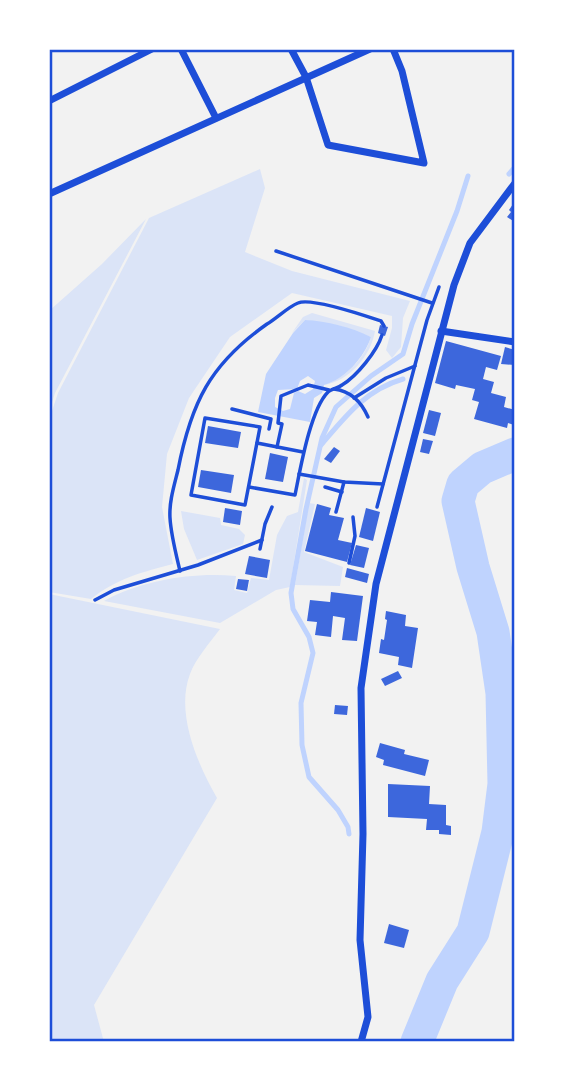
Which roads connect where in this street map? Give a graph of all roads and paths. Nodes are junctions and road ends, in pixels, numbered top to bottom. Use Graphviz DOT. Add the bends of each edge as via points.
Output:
graph roads {
  1 [pos="152,49"];
  2 [pos="181,49"];
  3 [pos="291,49"];
  4 [pos="370,49"];
  5 [pos="393,49"];
  6 [pos="306,77"];
  7 [pos="49,102"];
  8 [pos="216,118"];
  9 [pos="515,183"];
  10 [pos="49,194"];
  11 [pos="276,251"];
  12 [pos="432,303"];
  13 [pos="384,326"];
  14 [pos="441,331"];
  15 [pos="382,335"];
  16 [pos="515,342"];
  17 [pos="415,366"];
  18 [pos="328,390"];
  19 [pos="355,398"];
  20 [pos="232,409"];
  21 [pos="368,417"];
  22 [pos="270,429"];
  23 [pos="257,443"];
  24 [pos="277,447"];
  25 [pos="303,452"];
  26 [pos="299,474"];
  27 [pos="344,482"];
  28 [pos="383,484"];
  29 [pos="249,487"];
  30 [pos="325,487"];
  31 [pos="342,492"];
  32 [pos="272,507"];
  33 [pos="337,512"];
  34 [pos="354,517"];
  35 [pos="262,540"];
  36 [pos="260,549"];
  37 [pos="349,563"];
  38 [pos="180,571"];
  39 [pos="95,600"];
  40 [pos="361,1042"];
  1 -- 7 [label="street"];
  2 -- 8 [label="street"];
  3 -- 6 [label="street"];
  4 -- 6 [label="street"];
  5 -- 6 [label="street" via="424,163 328,145"];
  6 -- 8 [label="street"];
  8 -- 10 [label="street"];
  9 -- 14 [label="street" via="470,243"];
  11 -- 12 [label="path"];
  13 -- 38 [label="path" via="382,321 358,314 299,302 244,341 215,373 188,426 170,503"];
  14 -- 16 [label="street"];
  14 -- 40 [label="street" via="376,584 361,688 360,940 368,1017"];
  15 -- 18 [label="path" via="371,357 346,382"];
  17 -- 19 [label="path"];
  18 -- 19 [label="path" via="345,391"];
  18 -- 24 [label="path" via="308,385 282,395"];
  18 -- 25 [label="path"];
  19 -- 21 [label="path"];
  20 -- 22 [label="path" via="271,419"];
  23 -- 25 [label="path"];
  23 -- 29 [label="path"];
  23 -- 29 [label="path" via="260,428 205,418 191,495 245,505"];
  25 -- 26 [label="path"];
  26 -- 27 [label="path"];
  26 -- 29 [label="path" via="295,495"];
  27 -- 28 [label="path"];
  27 -- 31 [label="path"];
  30 -- 31 [label="path"];
  31 -- 33 [label="path"];
  32 -- 35 [label="path"];
  34 -- 37 [label="path"];
  35 -- 36 [label="path"];
  35 -- 38 [label="path"];
  38 -- 39 [label="path" via="125,586"];
}
